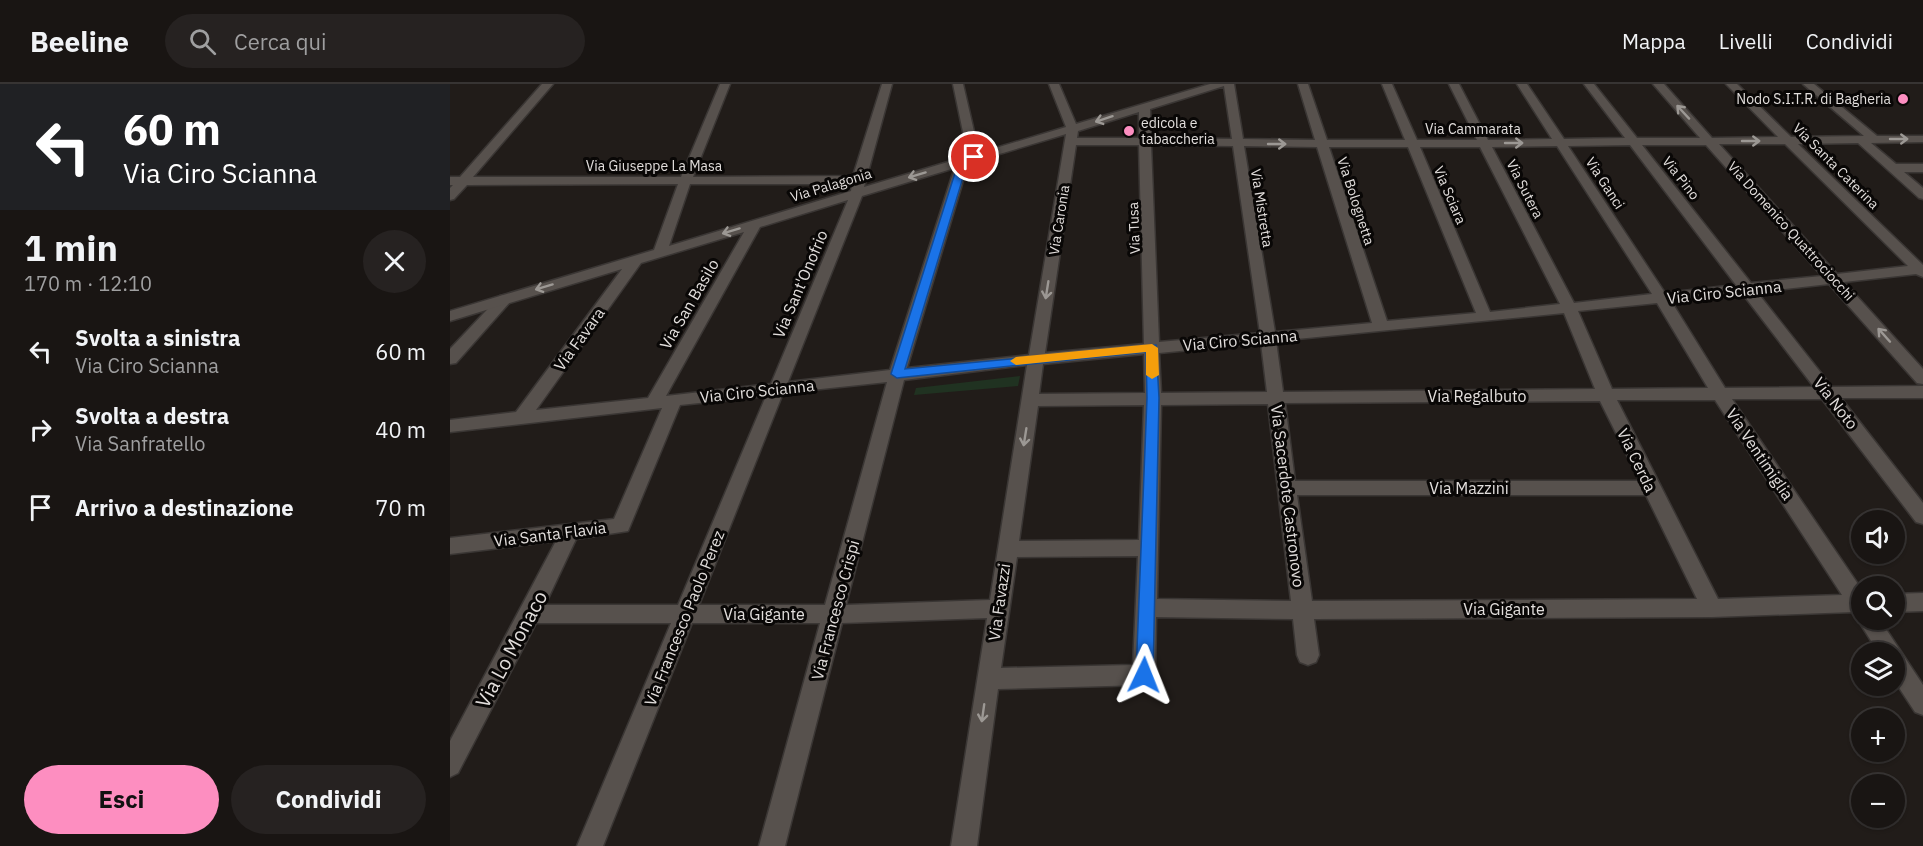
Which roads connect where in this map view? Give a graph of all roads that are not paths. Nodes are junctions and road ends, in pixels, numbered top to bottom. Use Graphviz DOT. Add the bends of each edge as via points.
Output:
graph roads {
  1 [pos="548,84"];
  2 [pos="725,84"];
  3 [pos="887,84"];
  4 [pos="958,84"];
  5 [pos="1054,84"];
  6 [pos="1221,84"];
  7 [pos="1228,84"];
  8 [pos="1303,84"];
  9 [pos="1387,84"];
  10 [pos="1454,84"];
  11 [pos="1522,84"];
  12 [pos="1589,84"];
  13 [pos="1658,84"];
  14 [pos="1731,84"];
  15 [pos="1808,84"];
  16 [pos="1183,89"];
  17 [pos="1144,107"];
  18 [pos="1072,135"];
  19 [pos="1923,139"];
  20 [pos="1861,140"];
  21 [pos="1874,140"];
  22 [pos="1791,141"];
  23 [pos="1634,142"];
  24 [pos="1711,142"];
  25 [pos="1146,143"];
  26 [pos="1560,143"];
  27 [pos="1236,144"];
  28 [pos="1322,144"];
  29 [pos="1412,144"];
  30 [pos="1485,144"];
  31 [pos="974,157"];
  32 [pos="1893,168"];
  33 [pos="1923,168"];
  34 [pos="456,181"];
  35 [pos="685,181"];
  36 [pos="858,187"];
  37 [pos="1923,195"];
  38 [pos="450,196"];
  39 [pos="756,223"];
  40 [pos="660,253"];
  41 [pos="636,260"];
  42 [pos="1922,271"];
  43 [pos="1836,280"];
  44 [pos="1749,290"];
  45 [pos="505,299"];
  46 [pos="1662,299"];
  47 [pos="1569,308"];
  48 [pos="450,316"];
  49 [pos="1485,317"];
  50 [pos="1381,327"];
  51 [pos="1268,337"];
  52 [pos="1152,348"];
  53 [pos="450,359"];
  54 [pos="1036,359"];
  55 [pos="897,374"];
  56 [pos="1923,379"];
  57 [pos="776,389"];
  58 [pos="1923,392"];
  59 [pos="1828,393"];
  60 [pos="1606,394"];
  61 [pos="1720,394"];
  62 [pos="1276,397"];
  63 [pos="1153,398"];
  64 [pos="674,400"];
  65 [pos="1031,400"];
  66 [pos="654,402"];
  67 [pos="521,418"];
  68 [pos="450,426"];
  69 [pos="1287,488"];
  70 [pos="1651,488"];
  71 [pos="1923,517"];
  72 [pos="570,532"];
  73 [pos="450,546"];
  74 [pos="1149,548"];
  75 [pos="1007,549"];
  76 [pos="1851,590"];
  77 [pos="1923,602"];
  78 [pos="1905,603"];
  79 [pos="1147,608"];
  80 [pos="1712,608"];
  81 [pos="1851,608"];
  82 [pos="999,609"];
  83 [pos="1302,610"];
  84 [pos="530,614"];
  85 [pos="686,614"];
  86 [pos="834,614"];
  87 [pos="1308,655"];
  88 [pos="1905,677"];
  89 [pos="988,679"];
  90 [pos="1923,704"];
  91 [pos="450,765"];
  92 [pos="590,846"];
  93 [pos="772,846"];
  94 [pos="964,846"];
  1 -- 34 [label="street"];
  2 -- 35 [label="street"];
  3 -- 36 [label="street, Via Sant'Onofrio"];
  4 -- 31 [label="street"];
  5 -- 18 [label="street"];
  6 -- 16 [label="street, Via Palagonia"];
  7 -- 27 [label="street, Via Mistretta"];
  8 -- 28 [label="street, Via Bolognetta"];
  9 -- 29 [label="street, Via Sciara"];
  10 -- 30 [label="street, Via Sutera"];
  11 -- 26 [label="street, Via Ganci"];
  12 -- 23 [label="street, Via Pino"];
  24 -- 13 [label="street, Via Domenico Quattrociocchi, one-way"];
  14 -- 22 [label="street, Via Santa Caterina"];
  15 -- 21 [label="street"];
  16 -- 17 [label="street, Via Palagonia"];
  17 -- 18 [label="street, Via Palagonia, one-way"];
  17 -- 25 [label="street, Via Tusa"];
  18 -- 25 [label="street, Via Cammarata"];
  18 -- 31 [label="street, Via Palagonia"];
  18 -- 54 [label="street, Via Caronia, one-way"];
  21 -- 19 [label="street, Via Cammarata, one-way"];
  20 -- 21 [label="street, Via Cammarata"];
  20 -- 22 [label="street, Via Cammarata"];
  20 -- 32 [label="street"];
  24 -- 22 [label="street, Via Cammarata, one-way"];
  22 -- 42 [label="street, Via Santa Caterina"];
  23 -- 24 [label="street, Via Cammarata"];
  23 -- 26 [label="street, Via Cammarata"];
  23 -- 44 [label="street, Via Pino"];
  24 -- 43 [label="street, Via Domenico Quattrociocchi"];
  25 -- 27 [label="street, Via Cammarata"];
  25 -- 52 [label="street, Via Tusa"];
  30 -- 26 [label="street, Via Cammarata, one-way"];
  26 -- 46 [label="street, Via Ganci"];
  27 -- 28 [label="street, Via Cammarata, one-way"];
  27 -- 51 [label="street, Via Mistretta"];
  28 -- 29 [label="street, Via Cammarata"];
  28 -- 50 [label="street, Via Bolognetta"];
  29 -- 30 [label="street, Via Cammarata"];
  29 -- 49 [label="street, Via Sciara"];
  30 -- 47 [label="street, Via Sutera"];
  31 -- 36 [label="street, Via Palagonia, one-way"];
  31 -- 55 [label="street, Via Francesco Crispi" via="960,173"];
  32 -- 33 [label="street"];
  32 -- 37 [label="street"];
  34 -- 35 [label="street, Via Giuseppe La Masa"];
  34 -- 38 [label="street"];
  35 -- 36 [label="street, Via Giuseppe La Masa"];
  35 -- 40 [label="street"];
  36 -- 39 [label="street, Via Palagonia"];
  36 -- 57 [label="street, Via Sant'Onofrio"];
  39 -- 40 [label="street, Via Palagonia, one-way"];
  39 -- 66 [label="street, Via San Basilo"];
  40 -- 41 [label="street, Via Palagonia"];
  41 -- 45 [label="street, Via Palagonia, one-way"];
  41 -- 67 [label="street, Via Favara"];
  42 -- 43 [label="street, Via Ciro Scianna"];
  43 -- 44 [label="street, Via Ciro Scianna"];
  56 -- 43 [label="street, Via Domenico Quattrociocchi, one-way"];
  44 -- 46 [label="street, Via Ciro Scianna"];
  44 -- 59 [label="street, Via Noto"];
  45 -- 48 [label="street, Via Palagonia"];
  45 -- 53 [label="street"];
  46 -- 47 [label="street, Via Ciro Scianna"];
  46 -- 61 [label="street, Via Ventimiglia"];
  47 -- 49 [label="street, Via Ciro Scianna"];
  47 -- 60 [label="street, Via Cerda"];
  49 -- 50 [label="street, Via Ciro Scianna"];
  50 -- 51 [label="street, Via Ciro Scianna"];
  51 -- 52 [label="street, Via Ciro Scianna"];
  51 -- 62 [label="street, Via Sacerdote Castronovo"];
  52 -- 54 [label="street, Via Ciro Scianna"];
  52 -- 63 [label="street, Via Tusa"];
  54 -- 55 [label="street, Via Ciro Scianna"];
  54 -- 65 [label="street, Via Favazzi"];
  55 -- 57 [label="street, Via Ciro Scianna"];
  55 -- 86 [label="street, Via Francesco Crispi"];
  57 -- 64 [label="street, Via Ciro Scianna"];
  57 -- 85 [label="street, Via Francesco Paolo Perez"];
  58 -- 59 [label="street, Via Regalbuto"];
  59 -- 61 [label="street, Via Regalbuto"];
  59 -- 71 [label="street, Via Noto"];
  60 -- 61 [label="street, Via Regalbuto"];
  60 -- 62 [label="street, Via Regalbuto"];
  60 -- 70 [label="street, Via Cerda"];
  61 -- 76 [label="street, Via Ventimiglia"];
  62 -- 63 [label="street, Via Regalbuto"];
  62 -- 69 [label="street, Via Sacerdote Castronovo"];
  63 -- 65 [label="street, Via Regalbuto"];
  63 -- 74 [label="street, Via Tusa"];
  64 -- 66 [label="street, Via Ciro Scianna"];
  64 -- 72 [label="street, Via Santa Flavia" via="621,526"];
  65 -- 75 [label="street, Via Favazzi, one-way"];
  66 -- 67 [label="street, Via Ciro Scianna"];
  67 -- 68 [label="street, Via Ciro Scianna"];
  69 -- 70 [label="street, Via Mazzini"];
  69 -- 83 [label="street, Via Sacerdote Castronovo"];
  70 -- 80 [label="street, Via Cerda"];
  72 -- 73 [label="street, Via Santa Flavia"];
  72 -- 84 [label="street, Via Lo Monaco"];
  74 -- 75 [label="street"];
  74 -- 79 [label="street, Via Tusa"];
  75 -- 82 [label="street, Via Favazzi"];
  77 -- 78 [label="street"];
  79 -- 83 [label="street, Via Gigante"];
  79 -- 89 [label="street, Via Tusa" via="1144,675"];
  80 -- 81 [label="street, Via Gigante"];
  80 -- 83 [label="street, Via Gigante"];
  82 -- 86 [label="street, Via Gigante"];
  82 -- 89 [label="street, Via Favazzi"];
  83 -- 87 [label="street, Via Sacerdote Castronovo"];
  84 -- 85 [label="street, Via Gigante"];
  84 -- 91 [label="street, Via Lo Monaco"];
  85 -- 86 [label="street, Via Gigante"];
  85 -- 92 [label="street, Via Francesco Paolo Perez"];
  86 -- 93 [label="street, Via Francesco Crispi"];
  88 -- 90 [label="street"];
  89 -- 94 [label="street, Via Favazzi, one-way"];
}
